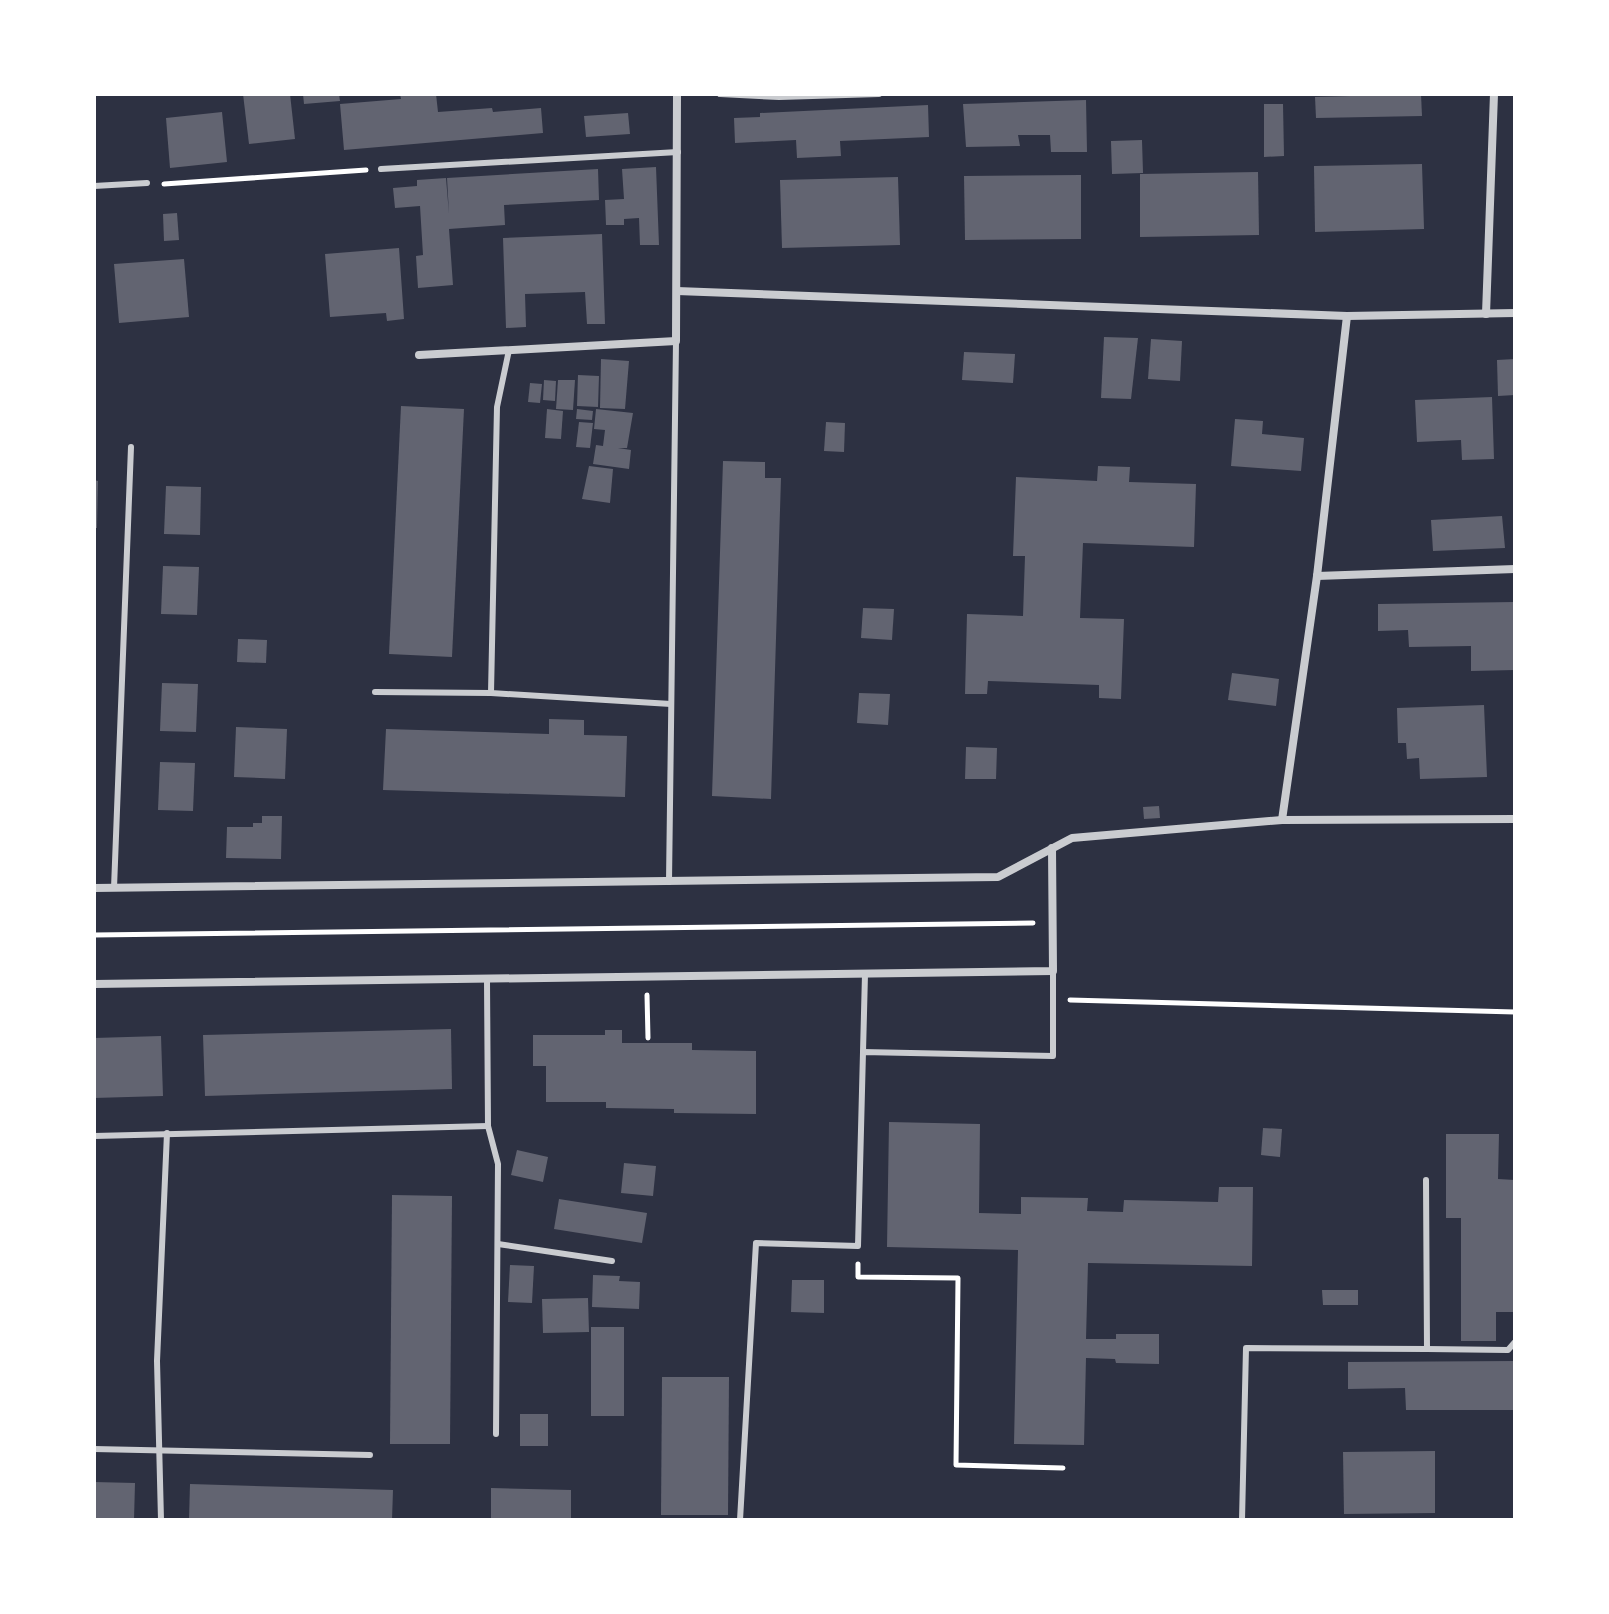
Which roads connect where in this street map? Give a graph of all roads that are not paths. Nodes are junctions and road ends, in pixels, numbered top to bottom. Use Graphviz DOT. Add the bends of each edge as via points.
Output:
graph roads {
  1 [pos="677,94"];
  2 [pos="720,94"];
  3 [pos="879,94"];
  4 [pos="1494,94"];
  5 [pos="678,152"];
  6 [pos="381,169"];
  7 [pos="147,183"];
  8 [pos="94,186"];
  9 [pos="677,291"];
  10 [pos="1515,313"];
  11 [pos="1486,314"];
  12 [pos="1347,316"];
  13 [pos="676,341"];
  14 [pos="509,350"];
  15 [pos="419,355"];
  16 [pos="131,447"];
  17 [pos="1515,569"];
  18 [pos="1317,576"];
  19 [pos="375,692"];
  20 [pos="491,693"];
  21 [pos="671,704"];
  22 [pos="1515,819"];
  23 [pos="1282,820"];
  24 [pos="1052,848"];
  25 [pos="669,882"];
  26 [pos="94,888"];
  27 [pos="114,888"];
  28 [pos="1053,971"];
  29 [pos="865,974"];
  30 [pos="487,980"];
  31 [pos="94,984"];
  32 [pos="863,1052"];
  33 [pos="488,1126"];
  34 [pos="167,1133"];
  35 [pos="94,1136"];
  36 [pos="1426,1180"];
  37 [pos="498,1244"];
  38 [pos="612,1261"];
  39 [pos="1515,1342"];
  40 [pos="1427,1349"];
  41 [pos="496,1434"];
  42 [pos="94,1449"];
  43 [pos="158,1450"];
  44 [pos="370,1455"];
  45 [pos="161,1520"];
  46 [pos="740,1520"];
  47 [pos="1242,1520"];
  1 -- 5 [label="street"];
  2 -- 3 [label="lane"];
  4 -- 11 [label="street"];
  5 -- 6 [label="lane"];
  5 -- 9 [label="street"];
  7 -- 8 [label="lane"];
  9 -- 12 [label="street"];
  9 -- 13 [label="street"];
  10 -- 11 [label="street"];
  11 -- 12 [label="street"];
  12 -- 18 [label="street"];
  13 -- 14 [label="street"];
  13 -- 21 [label="lane"];
  14 -- 15 [label="street"];
  14 -- 20 [label="lane" via="497,407"];
  16 -- 27 [label="lane"];
  17 -- 18 [label="street"];
  18 -- 23 [label="street"];
  19 -- 20 [label="lane"];
  20 -- 21 [label="lane"];
  21 -- 25 [label="lane"];
  22 -- 23 [label="street"];
  23 -- 24 [label="street" via="1072,838"];
  24 -- 25 [label="street" via="998,877"];
  24 -- 28 [label="street"];
  25 -- 27 [label="street"];
  26 -- 27 [label="street"];
  28 -- 29 [label="street"];
  28 -- 32 [label="lane" via="1053,1056"];
  29 -- 30 [label="street"];
  29 -- 32 [label="lane"];
  30 -- 31 [label="street"];
  30 -- 33 [label="lane"];
  32 -- 46 [label="lane" via="858,1246 756,1243"];
  33 -- 34 [label="lane"];
  33 -- 37 [label="lane" via="498,1164"];
  34 -- 35 [label="lane"];
  34 -- 43 [label="lane"];
  36 -- 40 [label="lane"];
  37 -- 38 [label="lane"];
  37 -- 41 [label="lane"];
  39 -- 40 [label="lane" via="1508,1350"];
  40 -- 47 [label="lane" via="1246,1348"];
  42 -- 43 [label="lane"];
  43 -- 44 [label="lane"];
  43 -- 45 [label="lane"];
}
